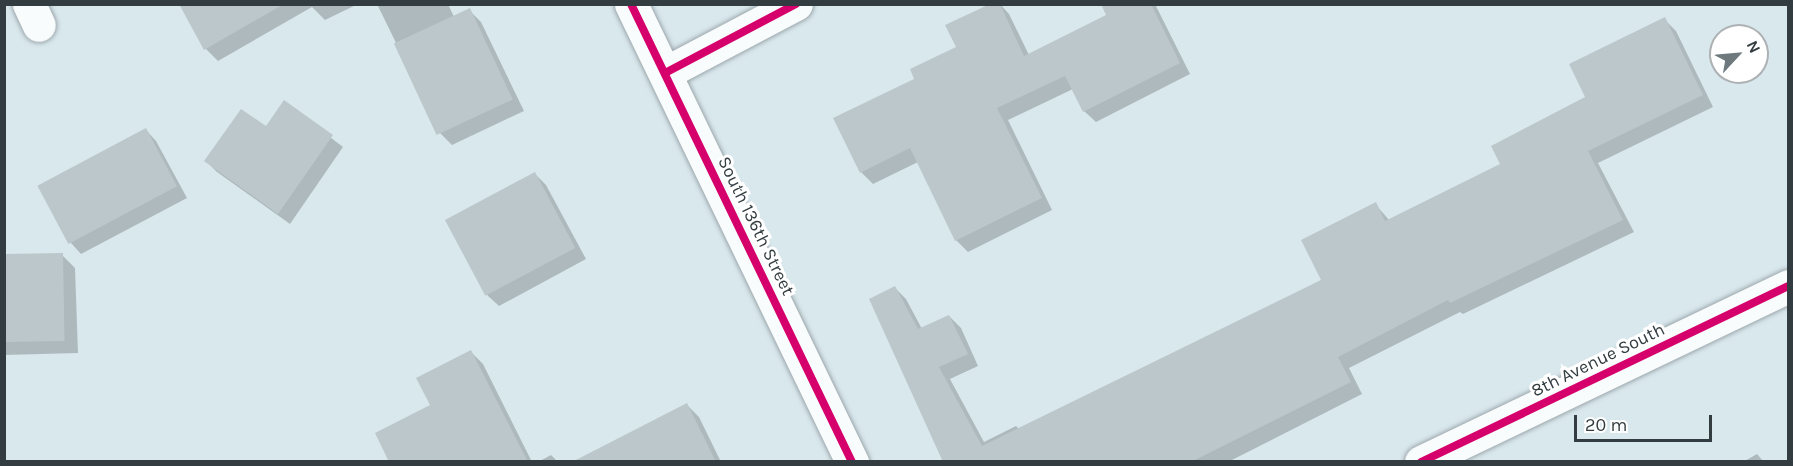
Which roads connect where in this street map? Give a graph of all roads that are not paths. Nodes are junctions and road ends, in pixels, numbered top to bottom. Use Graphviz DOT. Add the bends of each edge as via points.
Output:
graph roads {
  1 [pos="631,4"];
  2 [pos="795,4"];
  3 [pos="665,73"];
  4 [pos="1788,285"];
  5 [pos="852,462"];
  6 [pos="1421,462"];
  1 -- 3 [label="street, South 136th Street"];
  2 -- 3 [label="street"];
  3 -- 5 [label="street, South 136th Street"];
  4 -- 6 [label="street, 8th Avenue South"];
}
